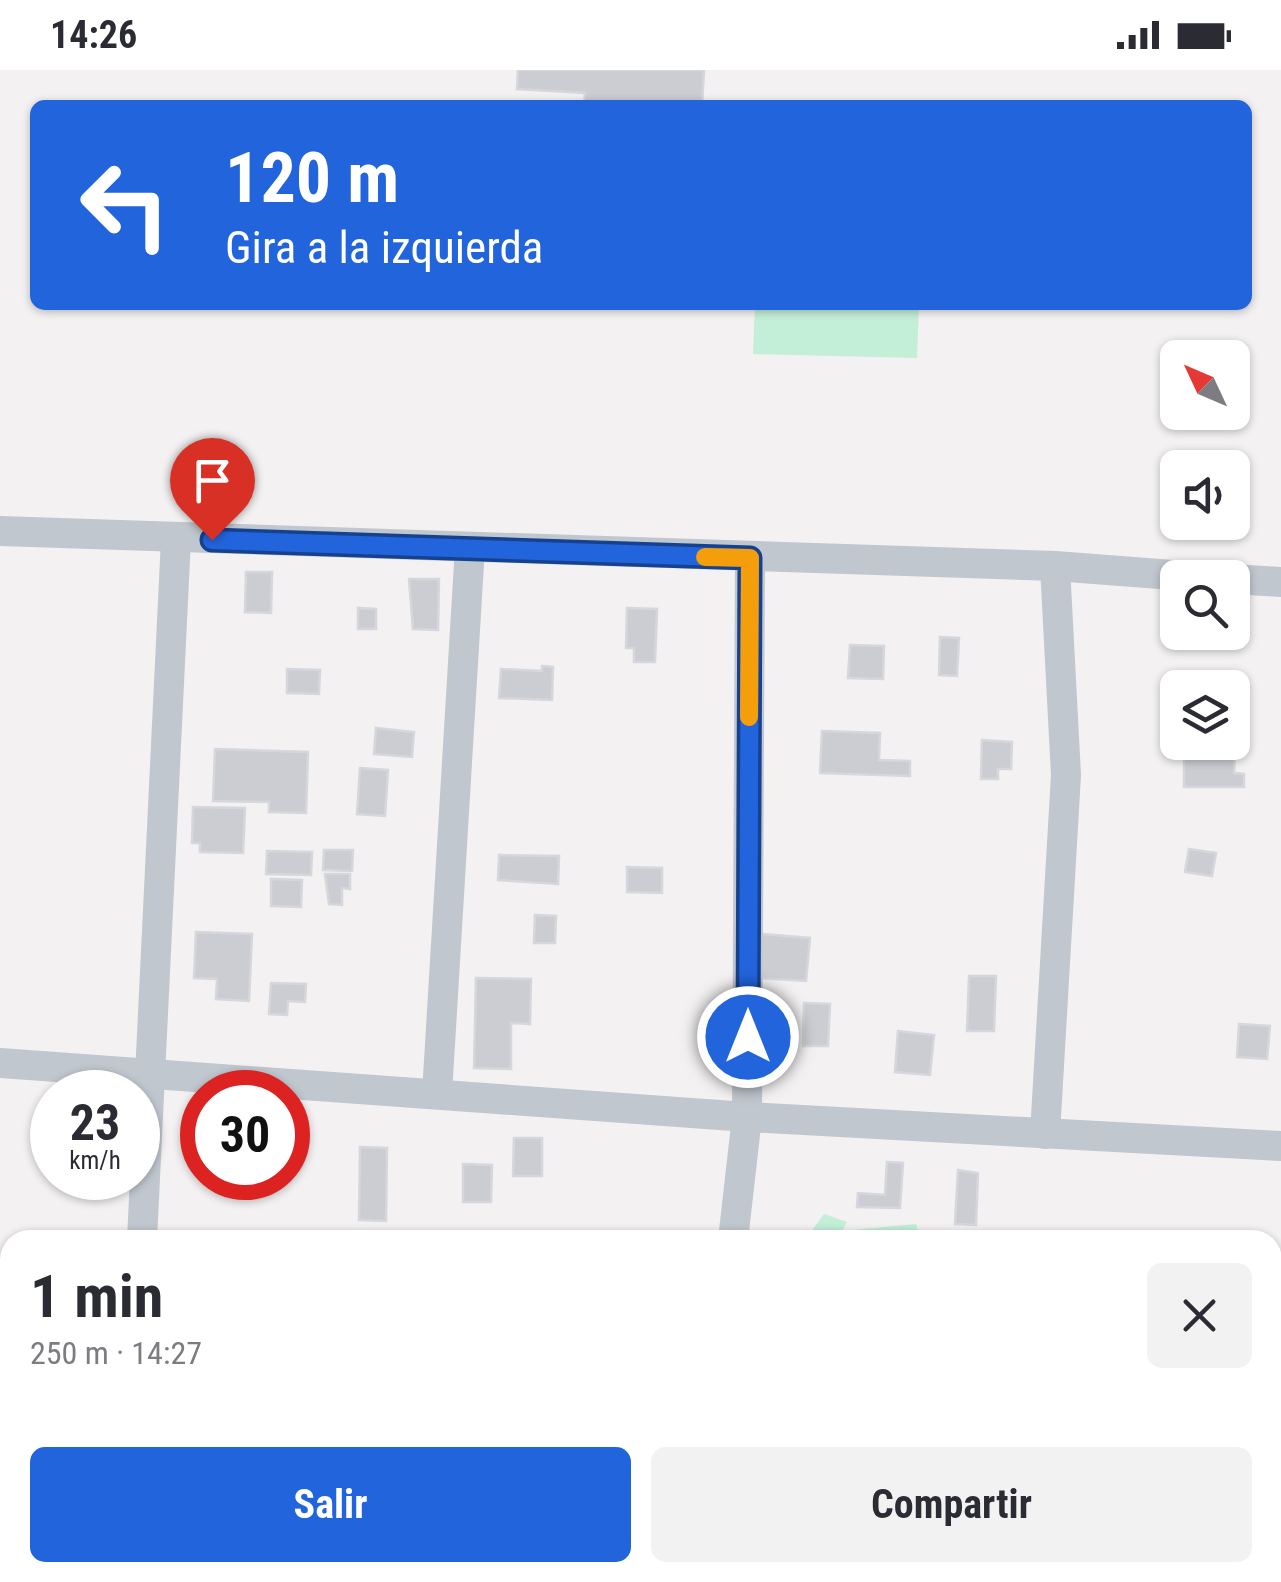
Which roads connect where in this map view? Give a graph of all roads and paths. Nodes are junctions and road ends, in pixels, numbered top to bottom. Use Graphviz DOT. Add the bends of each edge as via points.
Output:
graph roads {
  1 [pos="0,531"];
  2 [pos="176,539"];
  3 [pos="470,547"];
  4 [pos="750,558"];
  5 [pos="1056,566"];
  6 [pos="1160,574"];
  7 [pos="1250,580"];
  8 [pos="1281,582"];
  9 [pos="0,1063"];
  10 [pos="95,1070"];
  11 [pos="150,1070"];
  12 [pos="160,1075"];
  13 [pos="437,1094"];
  14 [pos="748,1116"];
  15 [pos="1045,1134"];
  16 [pos="1281,1146"];
  17 [pos="144,1200"];
  18 [pos="142,1230"];
  19 [pos="735,1230"];
  1 -- 2 [label="street"];
  2 -- 3 [label="street"];
  2 -- 11 [label="street"];
  3 -- 4 [label="street"];
  3 -- 13 [label="street"];
  4 -- 5 [label="street"];
  4 -- 14 [label="street"];
  5 -- 6 [label="street"];
  5 -- 15 [label="street" via="1066,775"];
  7 -- 8 [label="street"];
  9 -- 10 [label="street"];
  12 -- 13 [label="street"];
  13 -- 14 [label="street"];
  14 -- 15 [label="street"];
  14 -- 19 [label="street"];
  15 -- 16 [label="street"];
  17 -- 18 [label="street"];
}
